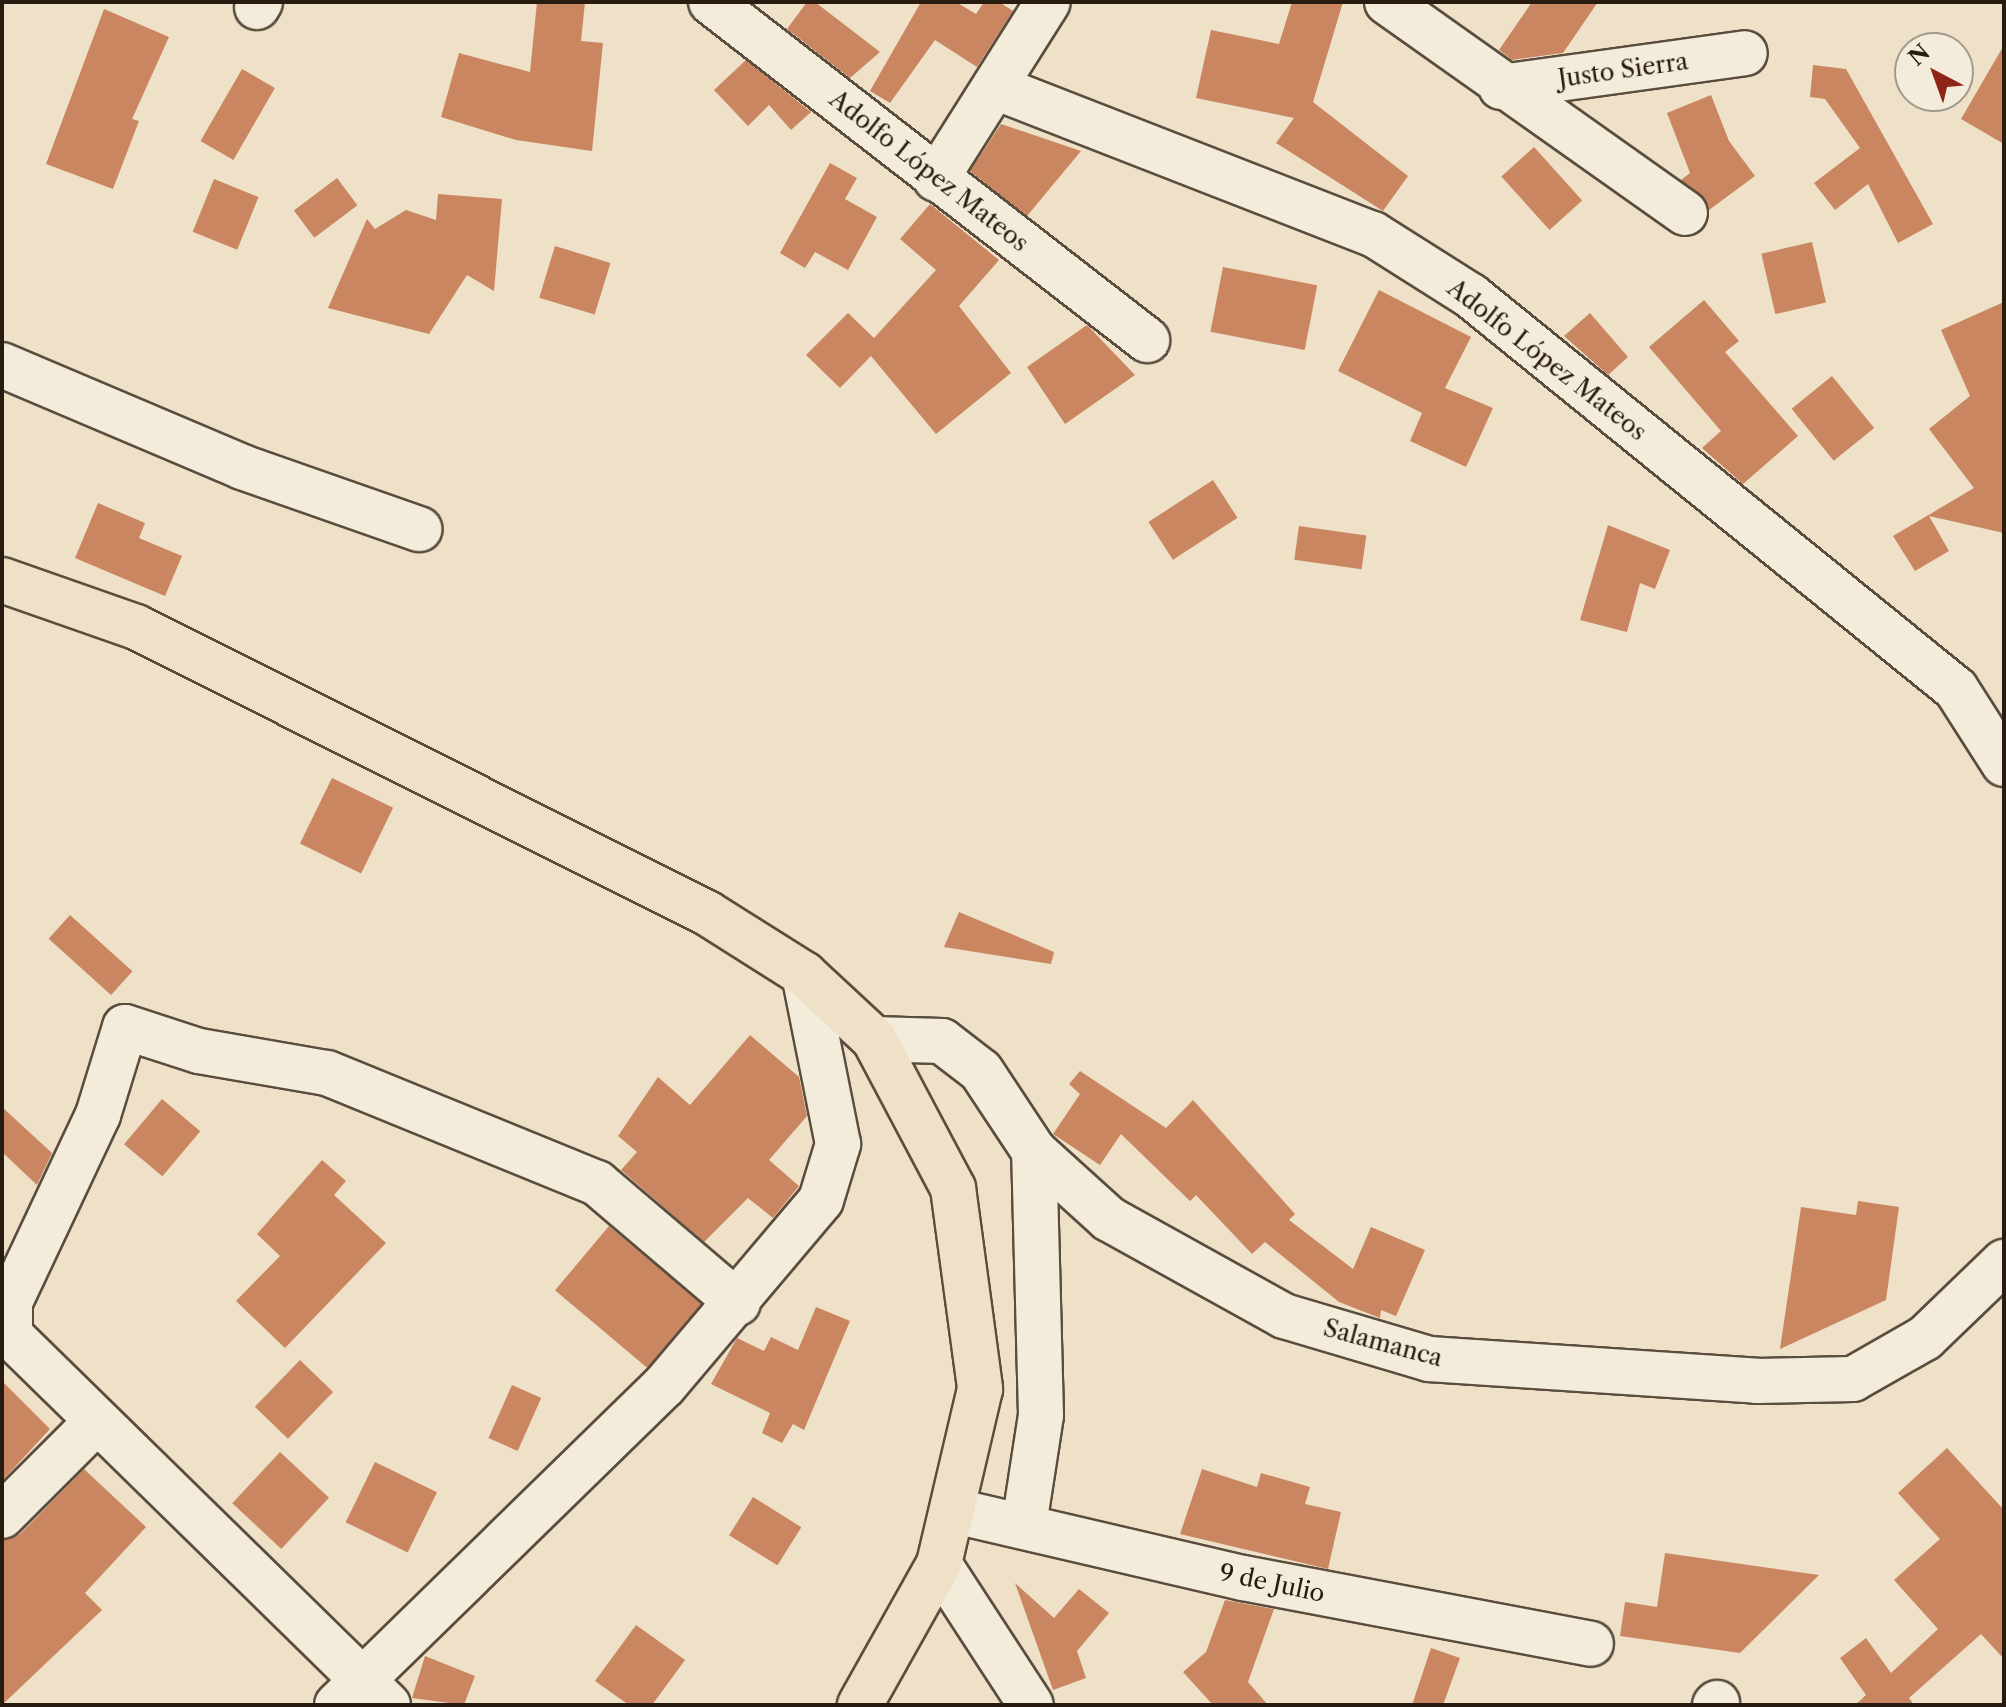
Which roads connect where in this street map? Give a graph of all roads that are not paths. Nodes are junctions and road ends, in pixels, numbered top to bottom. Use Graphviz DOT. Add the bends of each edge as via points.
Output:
graph roads {
  1 [pos="711,2"];
  2 [pos="1048,2"];
  3 [pos="1387,2"];
  4 [pos="1745,53"];
  5 [pos="995,87"];
  6 [pos="1501,87"];
  7 [pos="936,179"];
  8 [pos="1685,213"];
  9 [pos="1147,340"];
  10 [pos="2,365"];
  11 [pos="419,529"];
  12 [pos="2,580"];
  13 [pos="2004,764"];
  14 [pos="804,974"];
  15 [pos="874,1039"];
  16 [pos="1034,1151"];
  17 [pos="2004,1262"];
  18 [pos="738,1303"];
  19 [pos="97,1421"];
  20 [pos="955,1511"];
  21 [pos="2,1516"];
  22 [pos="1024,1525"];
  23 [pos="939,1564"];
  24 [pos="1591,1644"];
  25 [pos="362,1698"];
  26 [pos="860,1705"];
  27 [pos="1031,1705"];
  1 -- 7 [label="street, Adolfo López Mateos"];
  2 -- 5 [label="street"];
  3 -- 6 [label="street, Justo Sierra"];
  4 -- 6 [label="street, Justo Sierra"];
  5 -- 7 [label="street"];
  5 -- 13 [label="street, Adolfo López Mateos" via="1373,234 1471,296 1956,689"];
  6 -- 8 [label="street, Justo Sierra"];
  7 -- 9 [label="street, Adolfo López Mateos"];
  10 -- 11 [label="street" via="242,467"];
  12 -- 14 [label="highway" via="136,627 707,913"];
  14 -- 15 [label="highway"];
  14 -- 18 [label="street" via="838,1144 821,1200"];
  15 -- 16 [label="street, Salamanca" via="942,1041 981,1071"];
  15 -- 20 [label="highway" via="953,1188 980,1389"];
  16 -- 17 [label="street, Salamanca" via="1109,1219 1284,1316 1429,1359 1757,1381 1853,1379 1925,1338"];
  16 -- 22 [label="street" via="1041,1415"];
  18 -- 19 [label="street" via="597,1183 327,1073 199,1051 125,1027 98,1115 10,1302 10,1335"];
  18 -- 25 [label="street"];
  19 -- 21 [label="street"];
  19 -- 25 [label="street"];
  20 -- 22 [label="street, 9 de Julio"];
  20 -- 23 [label="highway"];
  22 -- 24 [label="street, 9 de Julio" via="1243,1578"];
  23 -- 26 [label="highway"];
  23 -- 27 [label="street"];
}
